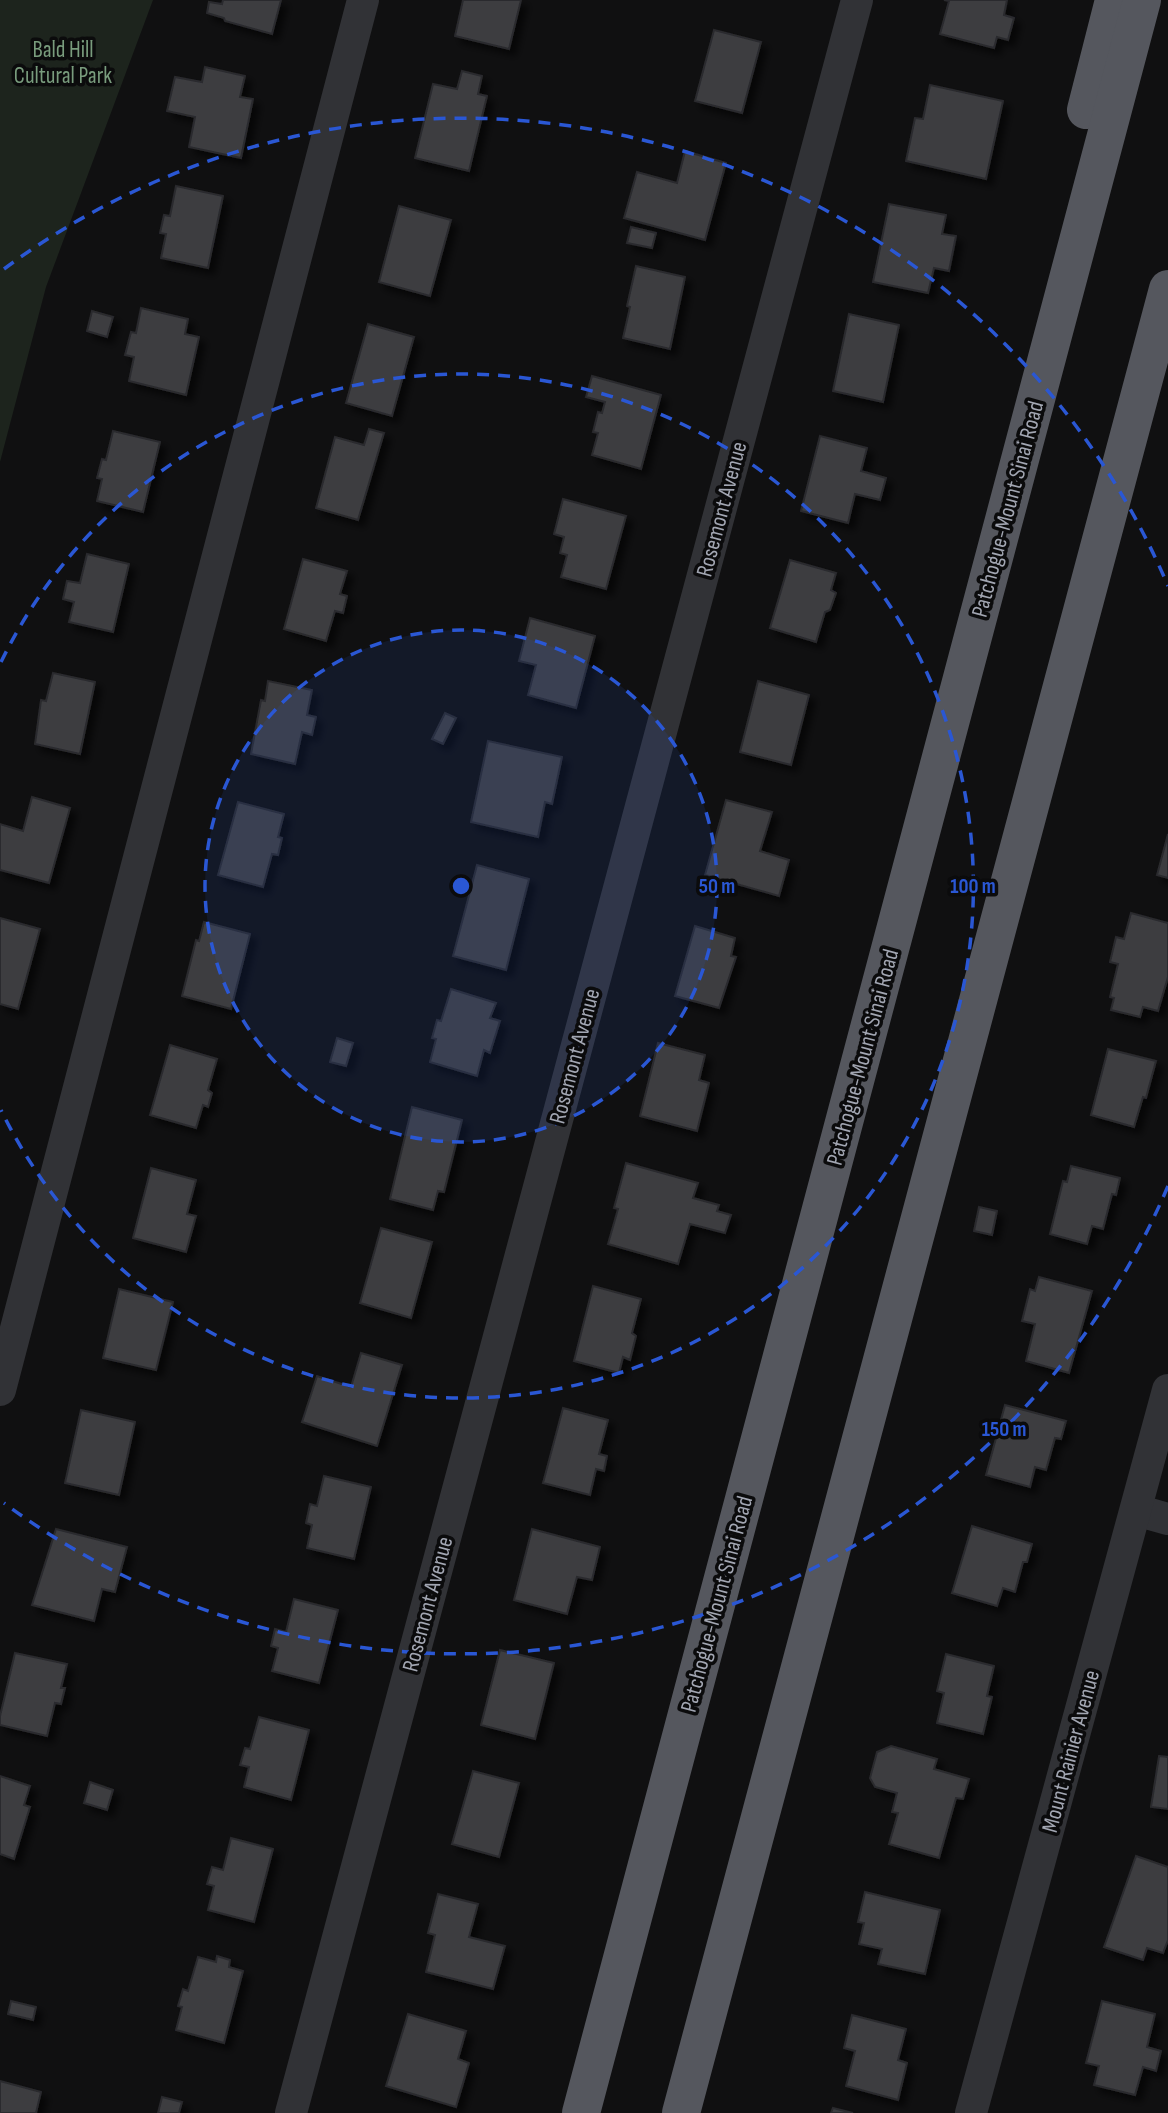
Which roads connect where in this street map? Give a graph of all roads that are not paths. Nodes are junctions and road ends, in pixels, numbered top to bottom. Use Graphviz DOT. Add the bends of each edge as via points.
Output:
graph roads {
  1 [pos="363,0"];
  2 [pos="857,0"];
  3 [pos="1114,0"];
  4 [pos="1142,0"];
  5 [pos="1168,289"];
  6 [pos="1033,412"];
  7 [pos="0,1390"];
  8 [pos="1168,1390"];
  9 [pos="1136,1510"];
  10 [pos="1168,1519"];
  11 [pos="291,2113"];
  12 [pos="581,2113"];
  13 [pos="681,2113"];
  14 [pos="971,2113"];
  1 -- 7 [label="street"];
  2 -- 11 [label="street, Rosemont Avenue"];
  3 -- 6 [label="highway" via="1069,173"];
  4 -- 6 [label="highway, Patchogue-Mount Sinai Road"];
  5 -- 13 [label="highway"];
  6 -- 12 [label="highway, Patchogue-Mount Sinai Road"];
  8 -- 9 [label="street, Mount Rainier Avenue"];
  9 -- 10 [label="street"];
  9 -- 14 [label="street, Mount Rainier Avenue"];
}
